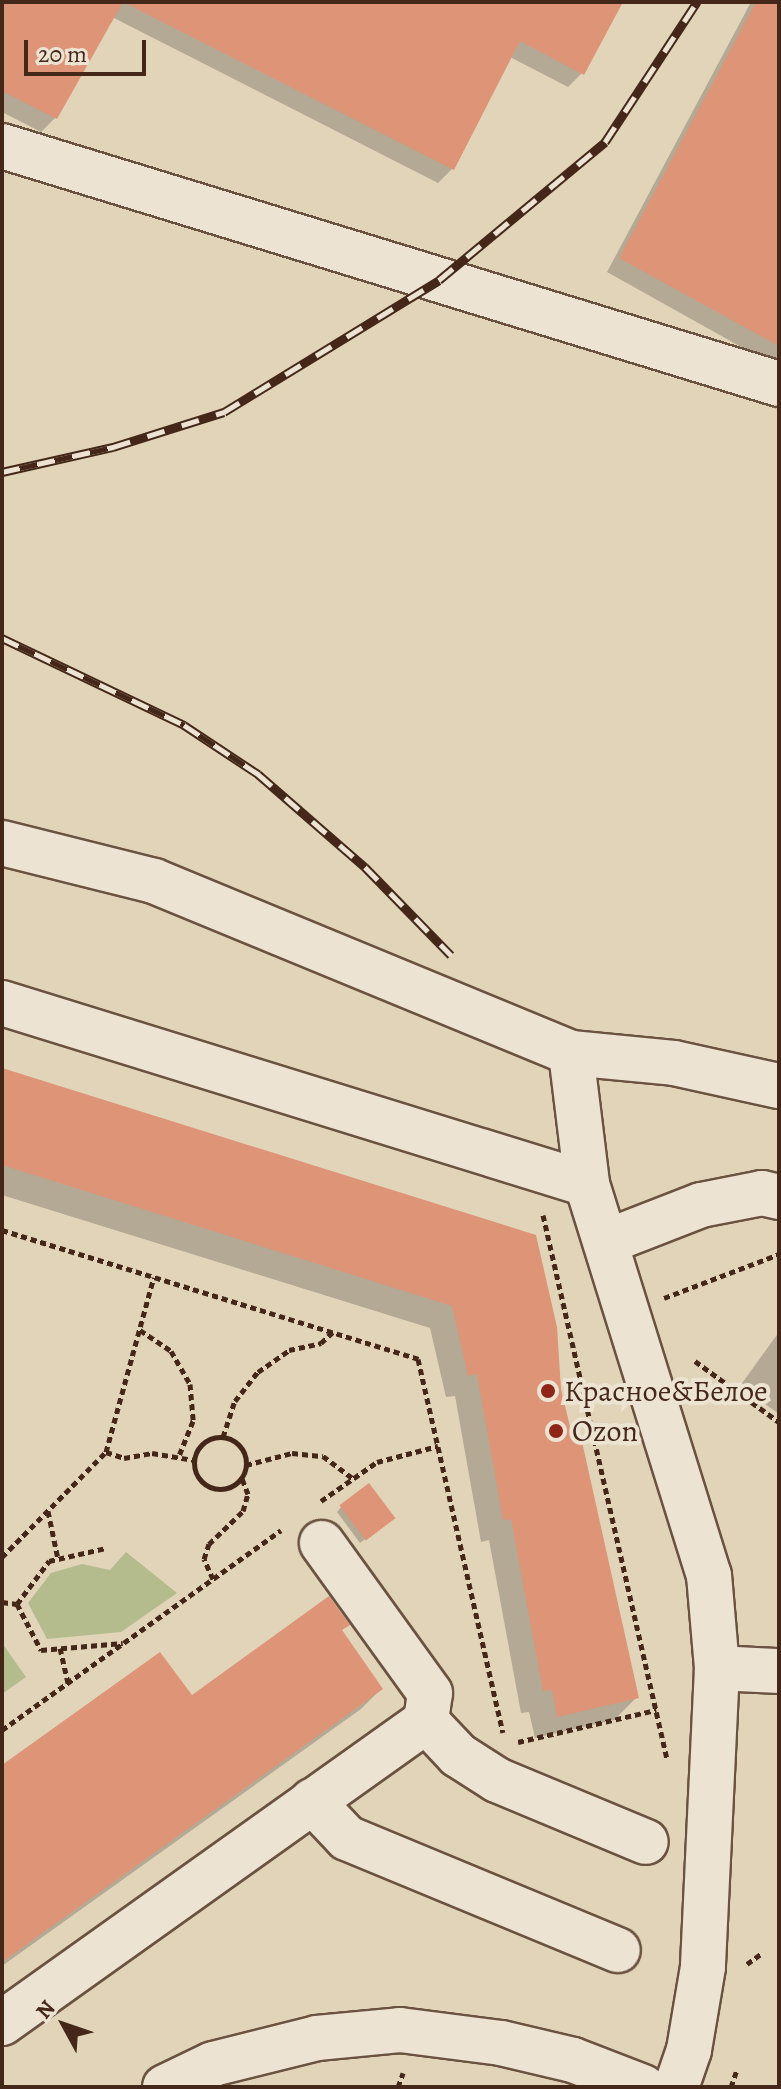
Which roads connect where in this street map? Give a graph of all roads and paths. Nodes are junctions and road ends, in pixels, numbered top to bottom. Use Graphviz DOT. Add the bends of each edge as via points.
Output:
graph roads {
  1 [pos="2,146"];
  2 [pos="779,384"];
  3 [pos="2,843"];
  4 [pos="2,1003"];
  5 [pos="571,1053"];
  6 [pos="779,1086"];
  7 [pos="532,1167"];
  8 [pos="587,1184"];
  9 [pos="779,1197"];
  10 [pos="2,1230"];
  11 [pos="606,1242"];
  12 [pos="779,1254"];
  13 [pos="154,1277"];
  14 [pos="628,1311"];
  15 [pos="140,1330"];
  16 [pos="333,1332"];
  17 [pos="695,1361"];
  18 [pos="779,1422"];
  19 [pos="223,1437"];
  20 [pos="438,1446"];
  21 [pos="106,1452"];
  22 [pos="179,1456"];
  23 [pos="194,1460"];
  24 [pos="246,1465"];
  25 [pos="242,1478"];
  26 [pos="353,1479"];
  27 [pos="48,1511"];
  28 [pos="309,1524"];
  29 [pos="106,1548"];
  30 [pos="2,1557"];
  31 [pos="58,1559"];
  32 [pos="213,1579"];
  33 [pos="2,1602"];
  34 [pos="17,1604"];
  35 [pos="123,1643"];
  36 [pos="60,1648"];
  37 [pos="717,1668"];
  38 [pos="779,1671"];
  39 [pos="68,1683"];
  40 [pos="656,1710"];
  41 [pos="426,1721"];
  42 [pos="2,1730"];
  43 [pos="669,1769"];
  44 [pos="312,1801"];
  45 [pos="646,1842"];
  46 [pos="618,1950"];
  47 [pos="2,2023"];
  48 [pos="405,2069"];
  49 [pos="737,2070"];
  50 [pos="616,2082"];
  51 [pos="165,2087"];
  52 [pos="398,2087"];
  53 [pos="676,2087"];
  54 [pos="731,2087"];
  1 -- 2 [label="street"];
  3 -- 5 [label="street" via="154,881"];
  4 -- 7 [label="street"];
  5 -- 6 [label="street" via="674,1063"];
  5 -- 8 [label="street"];
  7 -- 8 [label="street"];
  7 -- 40 [label="path"];
  8 -- 11 [label="street"];
  9 -- 11 [label="street" via="762,1193 701,1205"];
  10 -- 13 [label="path"];
  11 -- 14 [label="street"];
  12 -- 14 [label="path"];
  13 -- 15 [label="path"];
  13 -- 16 [label="path"];
  14 -- 37 [label="street" via="700,1536"];
  15 -- 21 [label="path"];
  15 -- 22 [label="path" via="171,1351 190,1384 193,1421"];
  16 -- 19 [label="path" via="321,1343 289,1350 258,1372 235,1401"];
  16 -- 20 [label="path" via="418,1359"];
  17 -- 18 [label="path"];
  19 -- 23 [label="path" via="198,1448"];
  19 -- 24 [label="path" via="235,1441"];
  20 -- 26 [label="path" via="377,1462"];
  20 -- 40 [label="path" via="506,1745"];
  21 -- 22 [label="path" via="124,1458"];
  21 -- 27 [label="path"];
  22 -- 23 [label="path"];
  23 -- 25 [label="path" via="196,1474 217,1489"];
  24 -- 25 [label="path"];
  24 -- 26 [label="path" via="292,1453 323,1456"];
  25 -- 32 [label="path" via="248,1494 243,1511 209,1544 204,1559"];
  26 -- 28 [label="path"];
  27 -- 30 [label="path"];
  27 -- 31 [label="path"];
  28 -- 32 [label="path"];
  28 -- 41 [label="street" via="367,1636 430,1693"];
  29 -- 31 [label="path"];
  31 -- 34 [label="path" via="49,1561"];
  32 -- 35 [label="path"];
  33 -- 34 [label="path"];
  34 -- 36 [label="path" via="41,1650"];
  35 -- 36 [label="path"];
  35 -- 39 [label="path"];
  36 -- 39 [label="path"];
  37 -- 38 [label="street"];
  37 -- 53 [label="street" via="703,1967 689,2050"];
  39 -- 42 [label="path"];
  40 -- 43 [label="path"];
  41 -- 44 [label="street"];
  41 -- 45 [label="street" via="458,1755 497,1780"];
  44 -- 46 [label="street" via="347,1838"];
  44 -- 47 [label="street"];
  48 -- 52 [label="path"];
  49 -- 54 [label="path"];
  50 -- 51 [label="street" via="501,2043 400,2030 317,2038 213,2064"];
}
